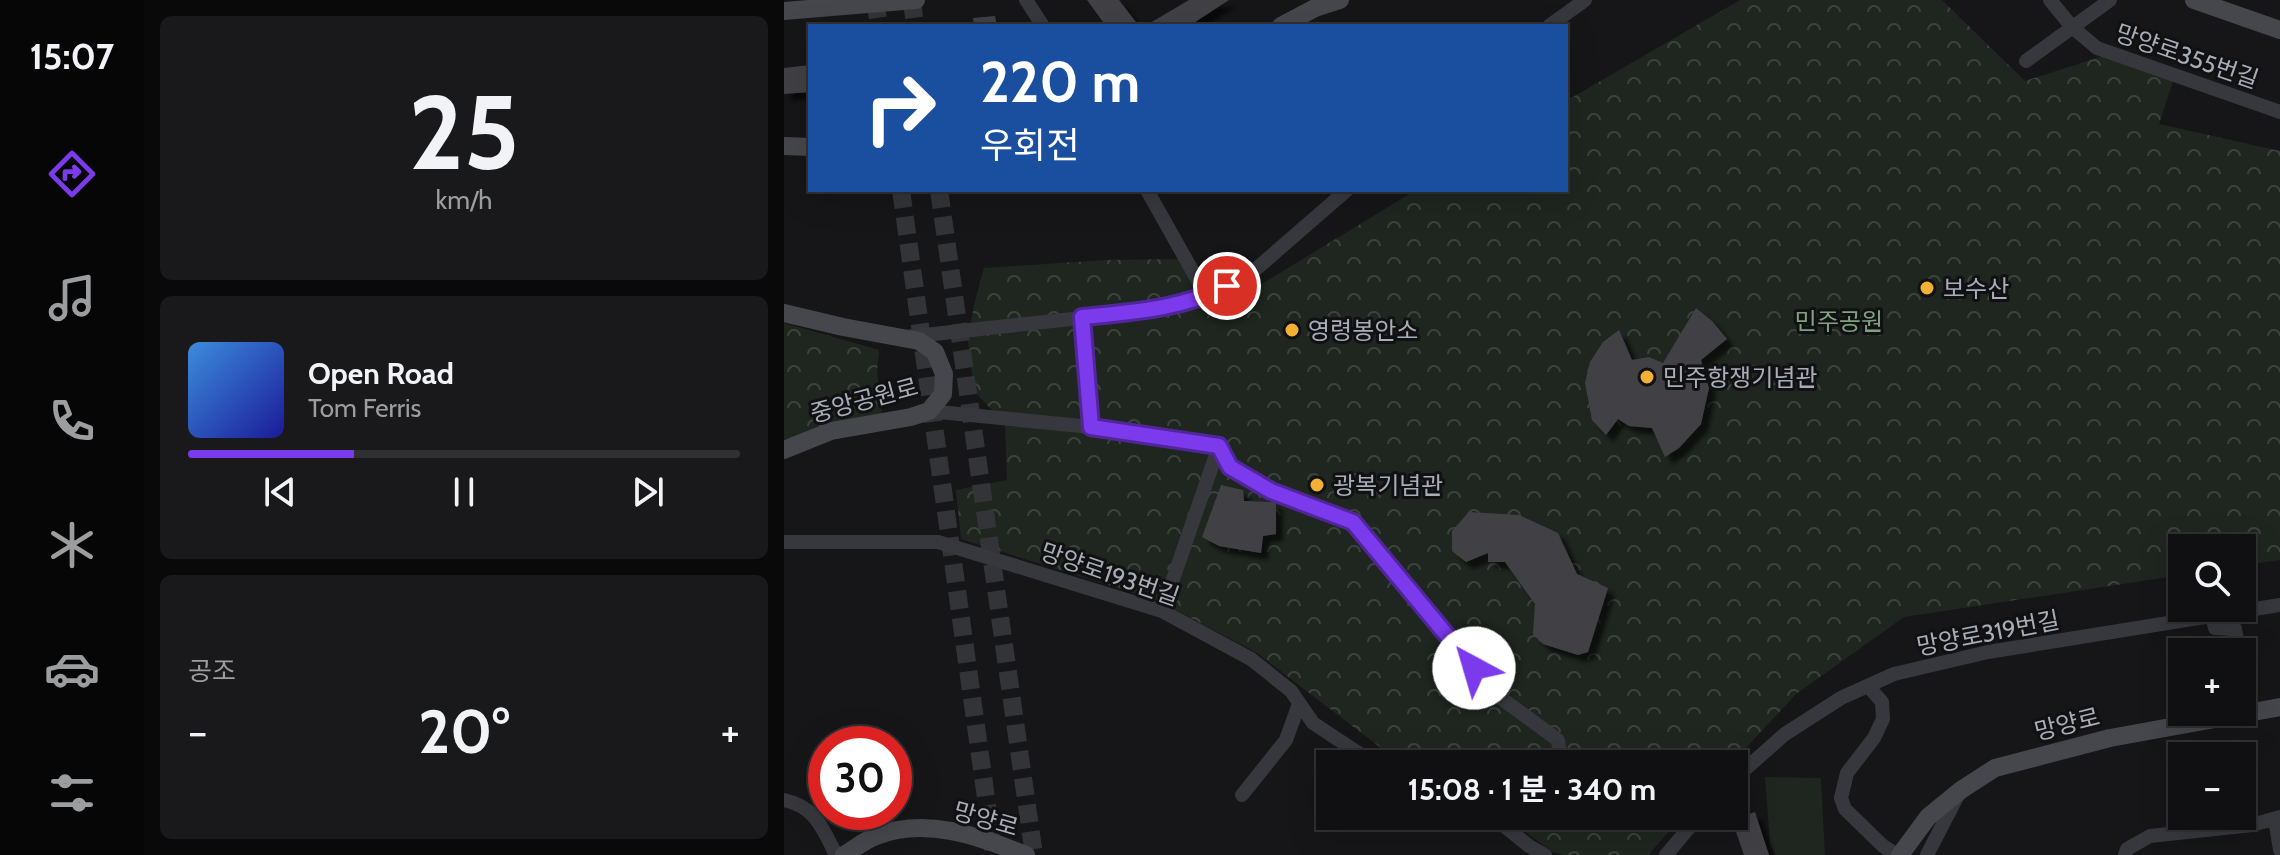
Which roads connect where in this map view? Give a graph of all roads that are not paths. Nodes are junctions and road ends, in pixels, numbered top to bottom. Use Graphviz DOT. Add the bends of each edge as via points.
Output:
graph roads {
  1 [pos="916,0"];
  2 [pos="1026,0"];
  3 [pos="1340,0"];
  4 [pos="1585,0"];
  5 [pos="2050,0"];
  6 [pos="2110,0"];
  7 [pos="2194,0"];
  8 [pos="784,11"];
  9 [pos="1042,24"];
  10 [pos="1285,24"];
  11 [pos="1552,24"];
  12 [pos="2072,27"];
  13 [pos="2280,30"];
  14 [pos="2026,61"];
  15 [pos="2280,112"];
  16 [pos="784,146"];
  17 [pos="808,147"];
  18 [pos="1148,192"];
  19 [pos="1345,192"];
  20 [pos="1207,297"];
  21 [pos="784,313"];
  22 [pos="1082,317"];
  23 [pos="906,337"];
  24 [pos="929,411"];
  25 [pos="1091,427"];
  26 [pos="1219,446"];
  27 [pos="784,450"];
  28 [pos="784,542"];
  29 [pos="2280,605"];
  30 [pos="2256,609"];
  31 [pos="1162,611"];
  32 [pos="2175,622"];
  33 [pos="2214,622"];
  34 [pos="2237,638"];
  35 [pos="1868,686"];
  36 [pos="1299,704"];
  37 [pos="2280,707"];
  38 [pos="2256,710"];
  39 [pos="2173,726"];
  40 [pos="1354,750"];
  41 [pos="1559,750"];
  42 [pos="1748,767"];
  43 [pos="1961,790"];
  44 [pos="1242,795"];
  45 [pos="784,800"];
  46 [pos="2278,818"];
  47 [pos="1509,830"];
  48 [pos="1687,830"];
  49 [pos="2280,850"];
  50 [pos="836,855"];
  51 [pos="844,855"];
  52 [pos="1026,855"];
  53 [pos="1545,855"];
  54 [pos="1666,855"];
  55 [pos="1898,855"];
  56 [pos="1927,855"];
  57 [pos="2125,855"];
  1 -- 8 [label="main road"];
  2 -- 9 [label="street"];
  3 -- 10 [label="main road"];
  4 -- 11 [label="street"];
  5 -- 12 [label="street, 망양로355번길"];
  6 -- 12 [label="street"];
  7 -- 13 [label="main road"];
  12 -- 14 [label="street"];
  12 -- 15 [label="street, 망양로355번길" via="2097,48"];
  16 -- 17 [label="main road"];
  18 -- 20 [label="street"];
  19 -- 20 [label="street" via="1248,276"];
  20 -- 22 [label="street" via="1155,310"];
  21 -- 23 [label="main road, 중앙공원로"];
  22 -- 23 [label="street"];
  22 -- 25 [label="street"];
  23 -- 24 [label="main road, 중앙공원로" via="927,344 940,361 943,394"];
  24 -- 25 [label="street"];
  24 -- 27 [label="main road, 중앙공원로" via="831,431"];
  25 -- 26 [label="street"];
  26 -- 31 [label="street"];
  26 -- 41 [label="street" via="1230,467 1271,491 1353,522 1494,693 1558,740"];
  28 -- 31 [label="street, 망양로193번길" via="947,544"];
  29 -- 30 [label="street, 망양로319번길"];
  31 -- 36 [label="street, 망양로193번길" via="1251,659 1291,691"];
  32 -- 35 [label="street, 망양로319번길" via="1988,652 1894,674"];
  33 -- 34 [label="street" via="2215,628 2235,629"];
  35 -- 42 [label="street, 망양로319번길" via="1785,734"];
  35 -- 55 [label="street" via="1882,702 1883,719 1847,773 1841,798 1845,809"];
  36 -- 40 [label="street, 망양로193번길" via="1313,723"];
  36 -- 44 [label="street" via="1286,740"];
  37 -- 38 [label="main road, 망양로"];
  39 -- 43 [label="main road, 망양로" via="2013,762"];
  43 -- 55 [label="main road, 망양로" via="1918,828"];
  43 -- 56 [label="street"];
  45 -- 50 [label="street" via="800,803 817,817"];
  46 -- 49 [label="street"];
  46 -- 57 [label="street" via="2150,836"];
  47 -- 53 [label="street"];
  48 -- 54 [label="street"];
  51 -- 52 [label="main road, 망양로" via="876,836 914,827 967,833"];
}
